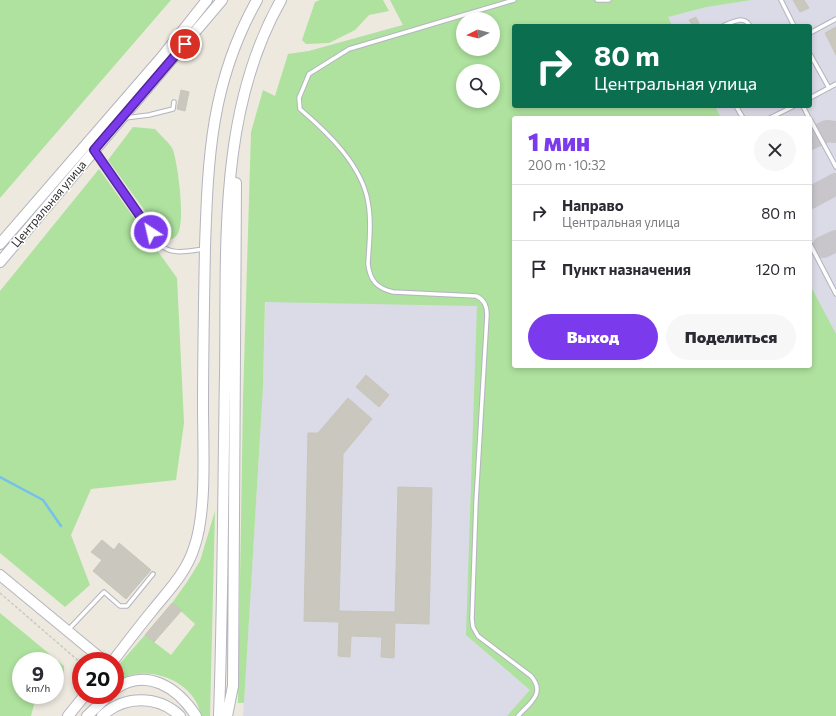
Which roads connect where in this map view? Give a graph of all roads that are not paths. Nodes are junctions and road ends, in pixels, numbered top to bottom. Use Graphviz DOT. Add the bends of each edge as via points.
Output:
graph roads {
  1 [pos="207,0"];
  2 [pos="222,0"];
  3 [pos="257,0"];
  4 [pos="281,0"];
  5 [pos="514,0"];
  6 [pos="597,0"];
  7 [pos="609,0"];
  8 [pos="781,0"];
  9 [pos="836,19"];
  10 [pos="727,24"];
  11 [pos="749,24"];
  12 [pos="793,24"];
  13 [pos="812,32"];
  14 [pos="812,58"];
  15 [pos="836,84"];
  16 [pos="829,88"];
  17 [pos="812,97"];
  18 [pos="174,102"];
  19 [pos="790,108"];
  20 [pos="774,116"];
  21 [pos="122,118"];
  22 [pos="812,122"];
  23 [pos="234,143"];
  24 [pos="94,150"];
  25 [pos="836,167"];
  26 [pos="0,244"];
  27 [pos="812,248"];
  28 [pos="205,249"];
  29 [pos="0,262"];
  30 [pos="836,294"];
  31 [pos="154,574"];
  32 [pos="0,575"];
  33 [pos="68,631"];
  34 [pos="93,652"];
  35 [pos="120,652"];
  36 [pos="124,684"];
  37 [pos="78,704"];
  38 [pos="100,704"];
  39 [pos="229,713"];
  40 [pos="68,716"];
  41 [pos="87,716"];
  42 [pos="102,716"];
  43 [pos="180,716"];
  44 [pos="196,716"];
  45 [pos="219,716"];
  46 [pos="518,716"];
  1 -- 26 [label="main road, Центральная улица" via="161,58"];
  2 -- 21 [label="main road, Центральная улица"];
  3 -- 28 [label="main road" via="234,49 215,116 208,165"];
  4 -- 23 [label="main road" via="262,41 240,112"];
  5 -- 46 [label="lane" via="349,48 309,74 298,104 300,109 335,141 366,192 369,211 368,264 374,284 393,292 476,296 485,305 487,315 472,619 478,636 536,681 536,696"];
  6 -- 7 [label="lane"];
  8 -- 12 [label="lane"];
  9 -- 13 [label="lane"];
  10 -- 11 [label="lane" via="743,20"];
  14 -- 16 [label="lane"];
  15 -- 16 [label="lane"];
  16 -- 17 [label="lane"];
  18 -- 21 [label="lane" via="173,109"];
  19 -- 20 [label="lane"];
  21 -- 24 [label="main road, Центральная улица"];
  22 -- 25 [label="lane"];
  23 -- 39 [label="main road" via="236,180 233,678"];
  23 -- 45 [label="main road" via="231,160 226,285"];
  24 -- 28 [label="lane" via="166,251"];
  24 -- 29 [label="main road, Центральная улица"];
  27 -- 30 [label="lane"];
  28 -- 35 [label="main road" via="202,498 197,540 183,572"];
  31 -- 33 [label="lane" via="127,606 120,606 104,592"];
  32 -- 33 [label="main road"];
  33 -- 34 [label="main road"];
  36 -- 44 [label="main road" via="137,681 158,682 178,693"];
  37 -- 40 [label="main road"];
  38 -- 41 [label="main road"];
  42 -- 43 [label="main road" via="120,704 144,700 163,704"];
}
